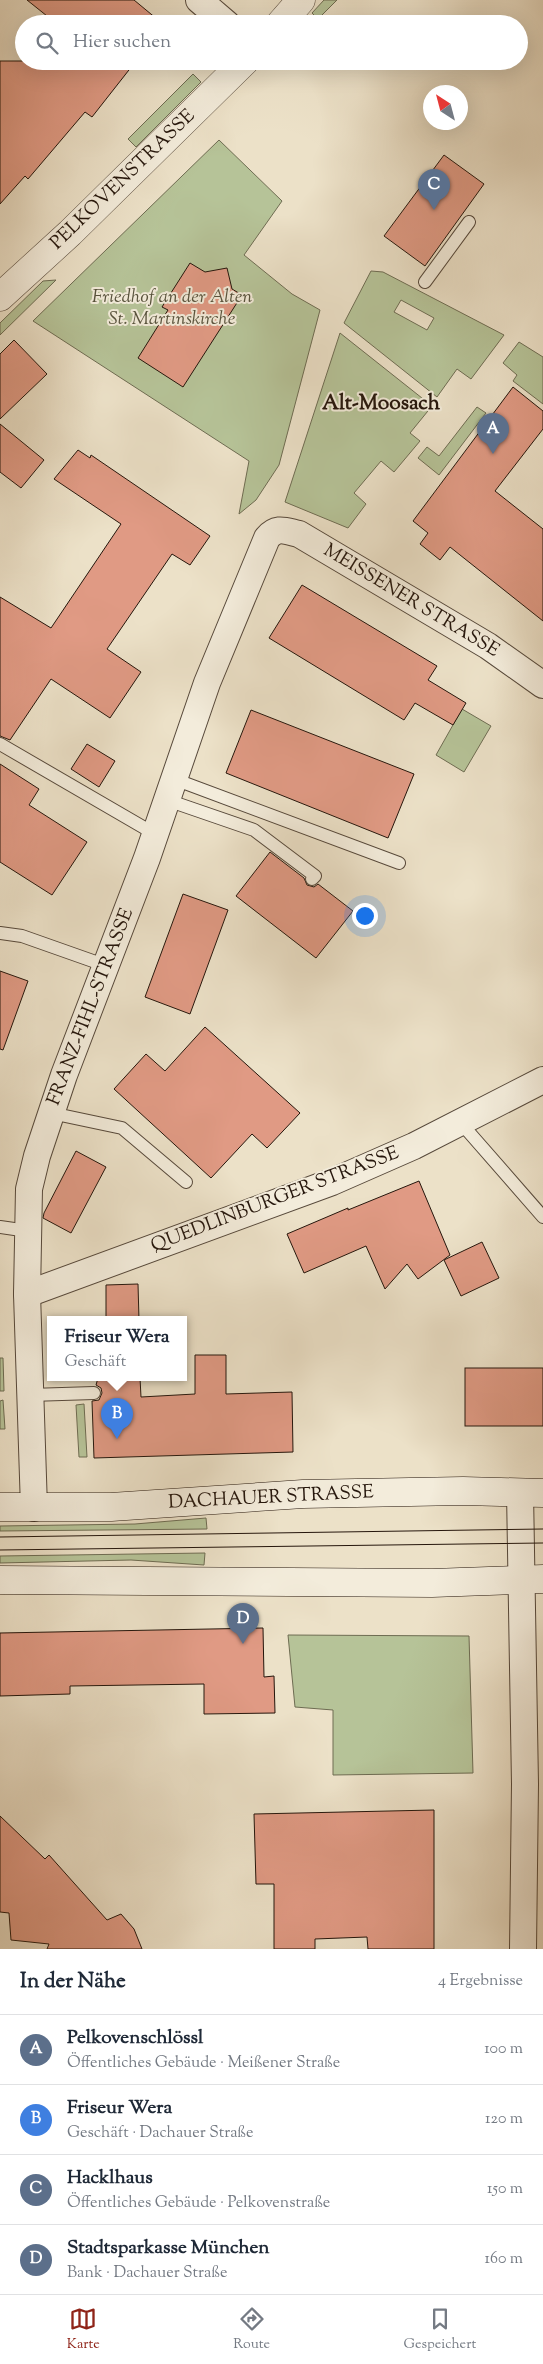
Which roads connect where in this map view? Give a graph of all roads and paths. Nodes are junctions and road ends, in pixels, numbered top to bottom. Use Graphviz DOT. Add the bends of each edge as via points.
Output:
graph roads {
  1 [pos="199,0"];
  2 [pos="301,0"];
  3 [pos="216,15"];
  4 [pos="288,15"];
  5 [pos="236,70"];
  6 [pos="469,222"];
  7 [pos="425,282"];
  8 [pos="0,297"];
  9 [pos="273,531"];
  10 [pos="543,685"];
  11 [pos="0,744"];
  12 [pos="171,789"];
  13 [pos="155,834"];
  14 [pos="399,863"];
  15 [pos="312,879"];
  16 [pos="0,933"];
  17 [pos="107,966"];
  18 [pos="543,1080"];
  19 [pos="51,1113"];
  20 [pos="460,1122"];
  21 [pos="186,1182"];
  22 [pos="543,1217"];
  23 [pos="0,1226"];
  24 [pos="28,1231"];
  25 [pos="27,1294"];
  26 [pos="94,1393"];
  27 [pos="30,1395"];
  28 [pos="532,1493"];
  29 [pos="0,1507"];
  30 [pos="34,1508"];
  31 [pos="0,1580"];
  32 [pos="533,1580"];
  33 [pos="523,1949"];
  1 -- 3 [label="street"];
  2 -- 4 [label="main road"];
  5 -- 8 [label="main road, PELKOVENSTRASSE"];
  6 -- 7 [label="lane"];
  9 -- 10 [label="street, MEISSENER STRASSE" via="299,534 494,650"];
  9 -- 12 [label="street, FRANZ-FIHL-STRASSE" via="267,538 207,683"];
  11 -- 13 [label="lane"];
  12 -- 13 [label="street, FRANZ-FIHL-STRASSE"];
  12 -- 14 [label="lane"];
  12 -- 15 [label="lane" via="254,830 315,876"];
  13 -- 17 [label="street, FRANZ-FIHL-STRASSE"];
  16 -- 17 [label="lane" via="22,936"];
  17 -- 19 [label="street, FRANZ-FIHL-STRASSE"];
  18 -- 20 [label="street, QUEDLINBURGER STRASSE"];
  19 -- 21 [label="lane" via="122,1128"];
  19 -- 24 [label="street, FRANZ-FIHL-STRASSE" via="29,1189"];
  20 -- 22 [label="lane"];
  20 -- 25 [label="street, QUEDLINBURGER STRASSE" via="332,1182"];
  23 -- 24 [label="lane"];
  24 -- 25 [label="street, FRANZ-FIHL-STRASSE"];
  25 -- 27 [label="street, FRANZ-FIHL-STRASSE"];
  26 -- 27 [label="lane"];
  27 -- 30 [label="street, FRANZ-FIHL-STRASSE"];
  28 -- 30 [label="main road, DACHAUER STRASSE" via="303,1494 110,1507"];
  28 -- 32 [label="street"];
  29 -- 30 [label="main road, DACHAUER STRASSE"];
  31 -- 32 [label="main road" via="412,1583"];
  32 -- 33 [label="street"];
}
